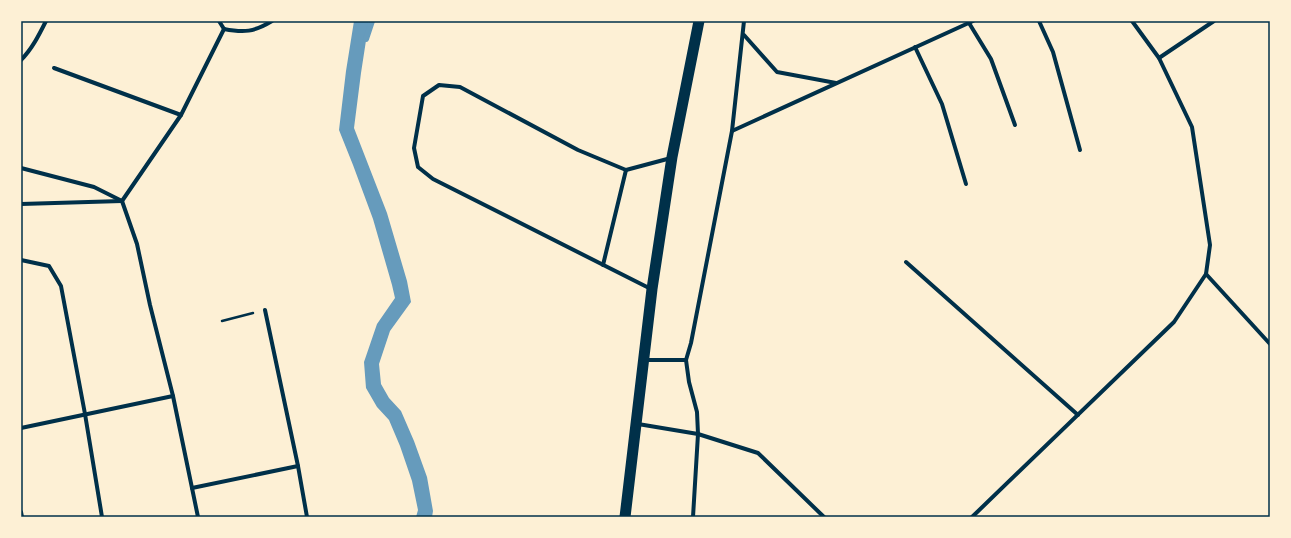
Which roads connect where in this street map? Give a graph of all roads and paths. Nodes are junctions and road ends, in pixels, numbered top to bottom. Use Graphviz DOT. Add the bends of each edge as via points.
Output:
graph roads {
  1 [pos="46,21"];
  2 [pos="219,21"];
  3 [pos="272,21"];
  4 [pos="699,21"];
  5 [pos="744,21"];
  6 [pos="1039,21"];
  7 [pos="1132,21"];
  8 [pos="1214,21"];
  9 [pos="971,22"];
  10 [pos="224,29"];
  11 [pos="744,35"];
  12 [pos="915,47"];
  13 [pos="1159,58"];
  14 [pos="21,60"];
  15 [pos="54,68"];
  16 [pos="837,83"];
  17 [pos="181,115"];
  18 [pos="1015,125"];
  19 [pos="732,131"];
  20 [pos="1080,150"];
  21 [pos="672,158"];
  22 [pos="21,168"];
  23 [pos="626,170"];
  24 [pos="966,184"];
  25 [pos="122,201"];
  26 [pos="21,204"];
  27 [pos="21,260"];
  28 [pos="906,262"];
  29 [pos="603,265"];
  30 [pos="1206,274"];
  31 [pos="652,289"];
  32 [pos="265,310"];
  33 [pos="222,320"];
  34 [pos="1270,344"];
  35 [pos="643,360"];
  36 [pos="686,360"];
  37 [pos="174,396"];
  38 [pos="85,414"];
  39 [pos="1078,415"];
  40 [pos="636,424"];
  41 [pos="21,428"];
  42 [pos="698,434"];
  43 [pos="298,466"];
  44 [pos="192,488"];
  45 [pos="21,512"];
  46 [pos="22,517"];
  47 [pos="102,517"];
  48 [pos="198,517"];
  49 [pos="307,517"];
  50 [pos="625,517"];
  51 [pos="693,517"];
  52 [pos="824,517"];
  53 [pos="972,517"];
  1 -- 14 [label="street"];
  2 -- 10 [label="street"];
  3 -- 10 [label="street" via="251,31"];
  4 -- 21 [label="highway"];
  5 -- 11 [label="street"];
  6 -- 20 [label="street" via="1053,52"];
  7 -- 13 [label="street"];
  8 -- 13 [label="street"];
  9 -- 12 [label="street"];
  9 -- 18 [label="street" via="991,58"];
  10 -- 17 [label="street"];
  11 -- 16 [label="street" via="777,72"];
  11 -- 19 [label="street"];
  12 -- 16 [label="street"];
  12 -- 24 [label="street" via="942,104"];
  13 -- 30 [label="street" via="1192,127 1210,245"];
  15 -- 17 [label="street"];
  16 -- 19 [label="street"];
  17 -- 25 [label="street"];
  19 -- 36 [label="street"];
  21 -- 23 [label="street"];
  21 -- 31 [label="highway"];
  22 -- 25 [label="street" via="94,186"];
  23 -- 29 [label="street"];
  23 -- 29 [label="street" via="578,150 460,87 439,86 423,96 414,148 418,167 433,179"];
  25 -- 26 [label="street"];
  25 -- 37 [label="street" via="137,244"];
  27 -- 38 [label="street" via="50,266 61,286"];
  28 -- 39 [label="street"];
  29 -- 31 [label="street"];
  30 -- 34 [label="street"];
  30 -- 39 [label="street" via="1174,322"];
  31 -- 35 [label="highway"];
  32 -- 33 [label="path"];
  32 -- 43 [label="street"];
  35 -- 36 [label="street"];
  35 -- 40 [label="highway"];
  36 -- 42 [label="street" via="697,412"];
  37 -- 38 [label="street"];
  37 -- 44 [label="street"];
  38 -- 41 [label="street"];
  38 -- 47 [label="street"];
  39 -- 53 [label="street"];
  40 -- 42 [label="street"];
  40 -- 50 [label="highway"];
  42 -- 51 [label="street"];
  42 -- 52 [label="street" via="758,454"];
  43 -- 44 [label="street"];
  43 -- 49 [label="street"];
  44 -- 48 [label="street"];
  45 -- 46 [label="street"];
}
